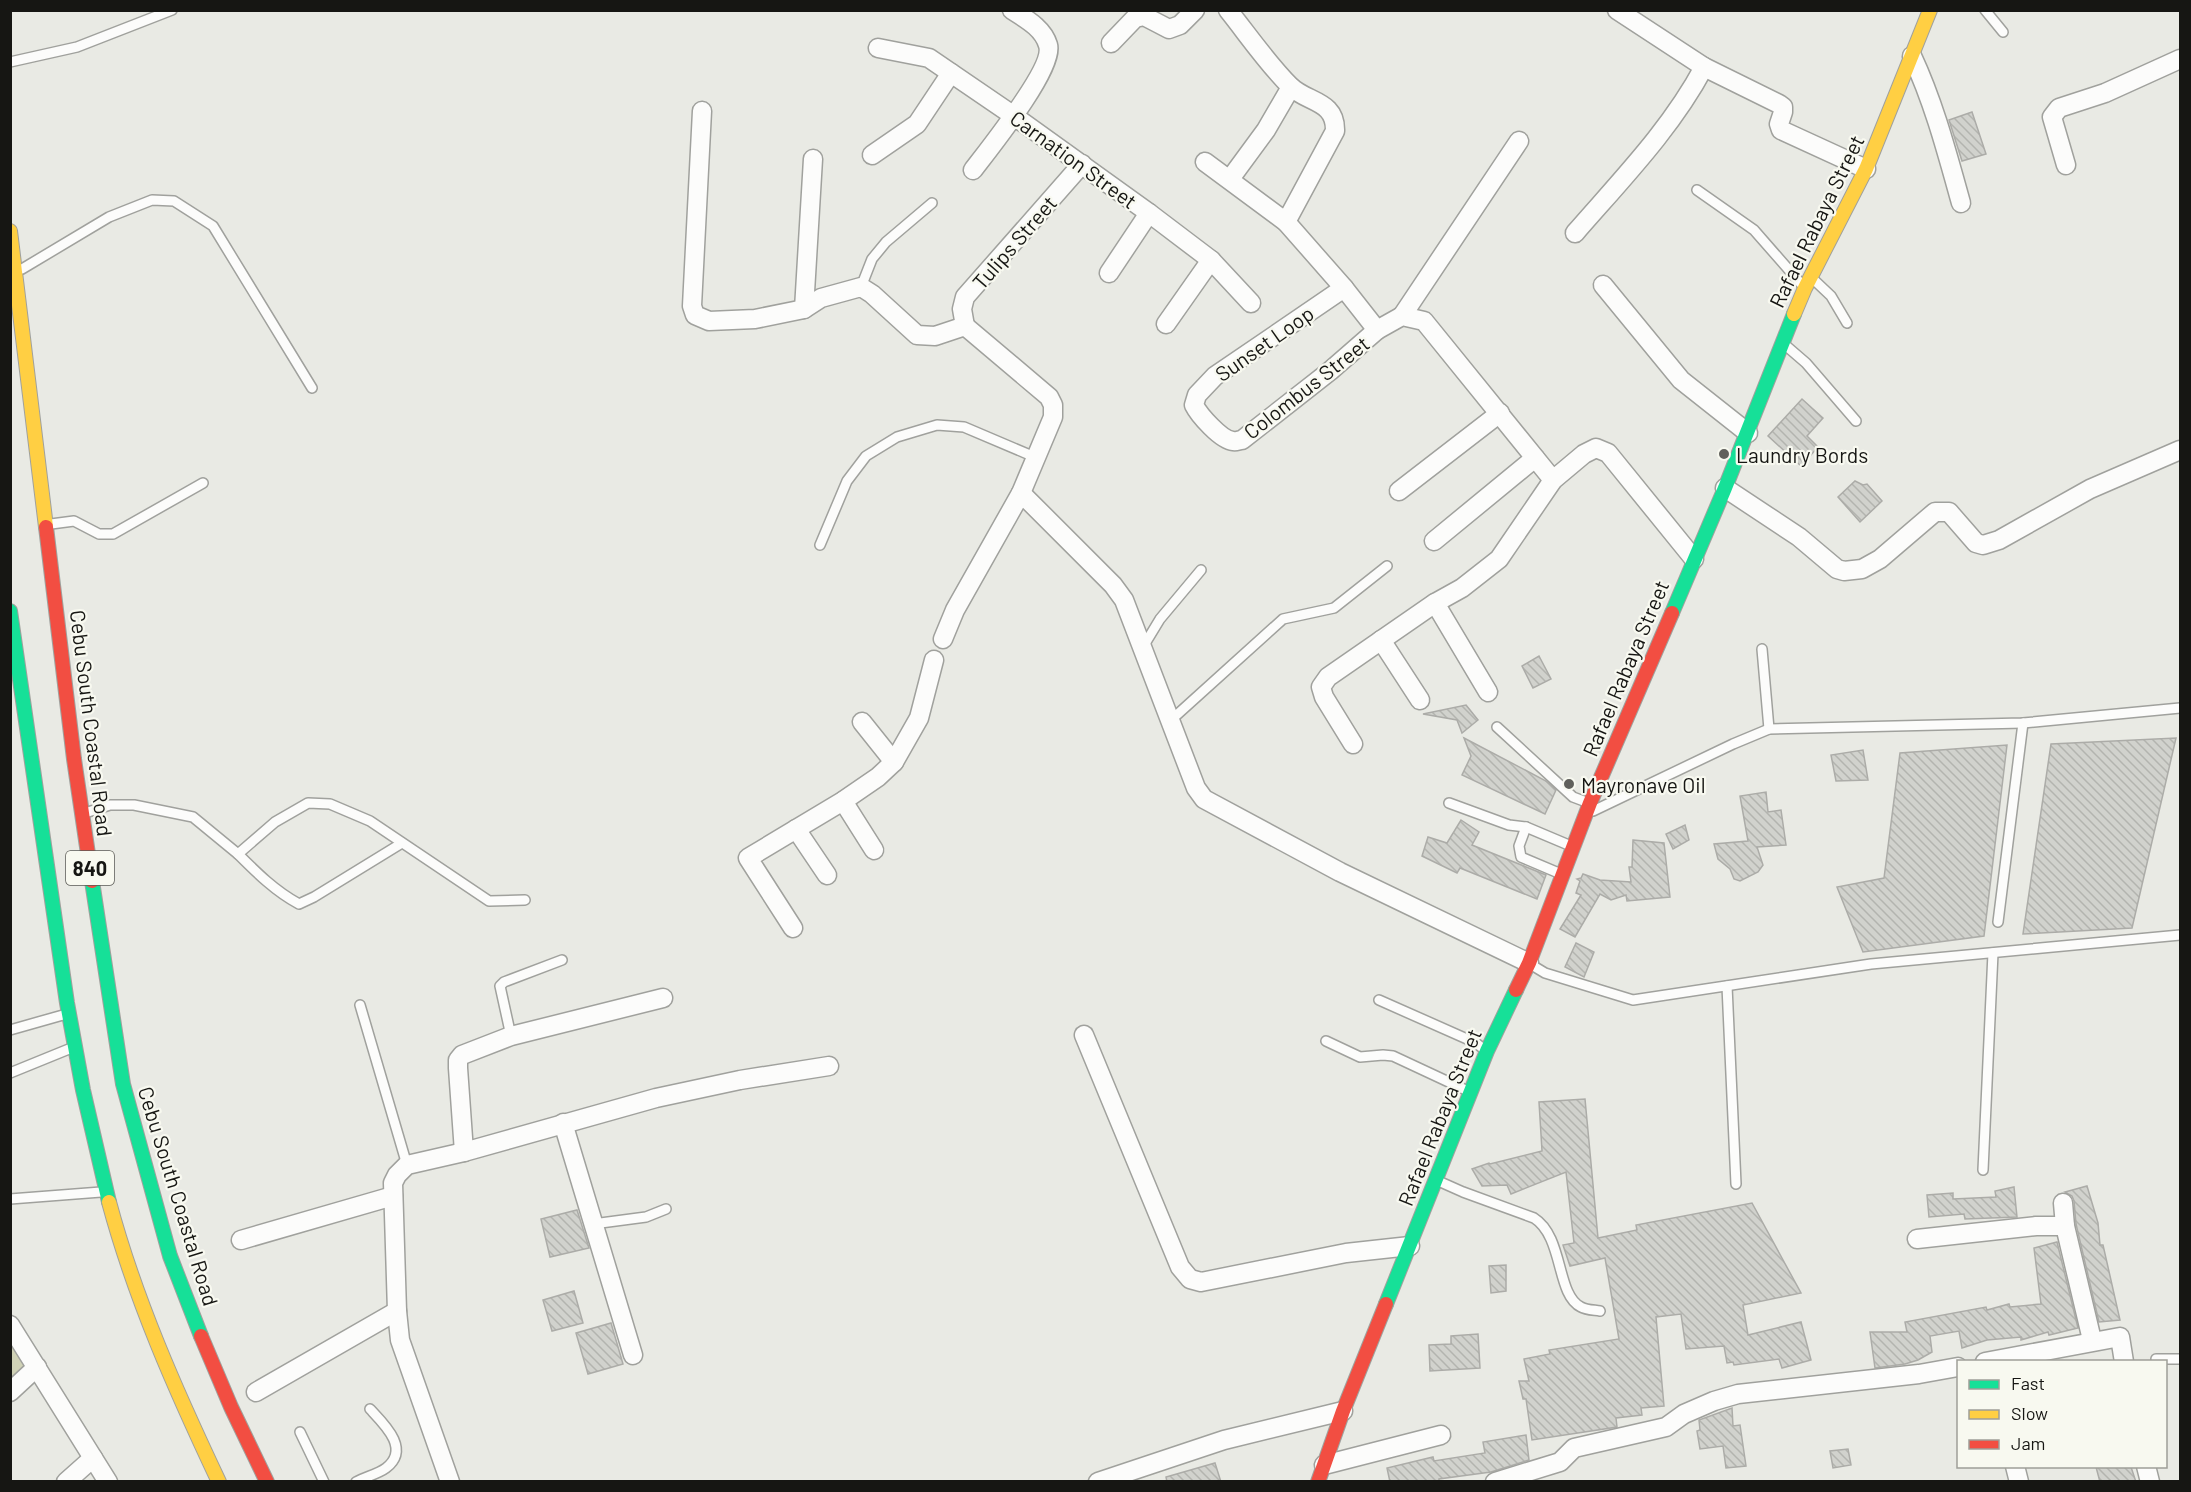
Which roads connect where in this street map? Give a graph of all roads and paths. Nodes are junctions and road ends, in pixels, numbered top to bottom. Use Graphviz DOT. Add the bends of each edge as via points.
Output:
graph roads {
  1 [pos="172,10"];
  2 [pos="1012,10"];
  3 [pos="1195,10"];
  4 [pos="1228,10"];
  5 [pos="1617,10"];
  6 [pos="1930,10"];
  7 [pos="1985,10"];
  8 [pos="1039,17"];
  9 [pos="2003,32"];
  10 [pos="1111,43"];
  11 [pos="878,48"];
  12 [pos="1912,56"];
  13 [pos="2181,58"];
  14 [pos="10,62"];
  15 [pos="1704,67"];
  16 [pos="951,73"];
  17 [pos="1291,87"];
  18 [pos="702,111"];
  19 [pos="1014,116"];
  20 [pos="1520,141"];
  21 [pos="872,155"];
  22 [pos="813,159"];
  23 [pos="1205,162"];
  24 [pos="1082,164"];
  25 [pos="2066,165"];
  26 [pos="1866,169"];
  27 [pos="973,170"];
  28 [pos="1230,179"];
  29 [pos="1697,190"];
  30 [pos="932,203"];
  31 [pos="1961,203"];
  32 [pos="1149,213"];
  33 [pos="1286,222"];
  34 [pos="10,231"];
  35 [pos="1575,232"];
  36 [pos="1211,260"];
  37 [pos="15,272"];
  38 [pos="1109,273"];
  39 [pos="1807,282"];
  40 [pos="1603,285"];
  41 [pos="861,286"];
  42 [pos="1344,288"];
  43 [pos="1251,303"];
  44 [pos="804,309"];
  45 [pos="1402,316"];
  46 [pos="1847,323"];
  47 [pos="1166,324"];
  48 [pos="965,326"];
  49 [pos="1377,330"];
  50 [pos="1782,342"];
  51 [pos="312,388"];
  52 [pos="1500,412"];
  53 [pos="1856,421"];
  54 [pos="1748,433"];
  55 [pos="1233,441"];
  56 [pos="2181,450"];
  57 [pos="1036,458"];
  58 [pos="1535,458"];
  59 [pos="1553,480"];
  60 [pos="203,483"];
  61 [pos="1725,488"];
  62 [pos="1399,491"];
  63 [pos="1021,493"];
  64 [pos="45,525"];
  65 [pos="1434,541"];
  66 [pos="820,545"];
  67 [pos="1694,559"];
  68 [pos="1387,566"];
  69 [pos="1201,570"];
  70 [pos="1435,603"];
  71 [pos="10,611"];
  72 [pos="943,639"];
  73 [pos="1381,640"];
  74 [pos="1143,648"];
  75 [pos="1762,650"];
  76 [pos="934,660"];
  77 [pos="1488,692"];
  78 [pos="1420,700"];
  79 [pos="2181,708"];
  80 [pos="1170,720"];
  81 [pos="862,722"];
  82 [pos="2023,723"];
  83 [pos="1497,727"];
  84 [pos="1769,729"];
  85 [pos="1353,744"];
  86 [pos="894,762"];
  87 [pos="843,801"];
  88 [pos="1449,803"];
  89 [pos="1588,809"];
  90 [pos="82,814"];
  91 [pos="1526,827"];
  92 [pos="796,829"];
  93 [pos="402,843"];
  94 [pos="1573,847"];
  95 [pos="874,850"];
  96 [pos="238,854"];
  97 [pos="827,875"];
  98 [pos="1563,875"];
  99 [pos="525,900"];
  100 [pos="1998,922"];
  101 [pos="793,928"];
  102 [pos="2181,935"];
  103 [pos="1993,952"];
  104 [pos="562,960"];
  105 [pos="1528,963"];
  106 [pos="1727,986"];
  107 [pos="663,998"];
  108 [pos="1379,1000"];
  109 [pos="360,1005"];
  110 [pos="68,1014"];
  111 [pos="10,1030"];
  112 [pos="1084,1035"];
  113 [pos="511,1036"];
  114 [pos="1326,1041"];
  115 [pos="74,1047"];
  116 [pos="1487,1051"];
  117 [pos="829,1066"];
  118 [pos="10,1073"];
  119 [pos="1470,1092"];
  120 [pos="563,1123"];
  121 [pos="464,1152"];
  122 [pos="407,1165"];
  123 [pos="1983,1170"];
  124 [pos="1436,1180"];
  125 [pos="1736,1184"];
  126 [pos="106,1191"];
  127 [pos="393,1196"];
  128 [pos="10,1198"];
  129 [pos="2062,1203"];
  130 [pos="666,1209"];
  131 [pos="593,1224"];
  132 [pos="2065,1226"];
  133 [pos="1917,1239"];
  134 [pos="241,1240"];
  135 [pos="1410,1246"];
  136 [pos="397,1311"];
  137 [pos="1599,1311"];
  138 [pos="10,1325"];
  139 [pos="2092,1340"];
  140 [pos="633,1355"];
  141 [pos="2156,1359"];
  142 [pos="2181,1359"];
  143 [pos="1996,1360"];
  144 [pos="2124,1360"];
  145 [pos="1957,1366"];
  146 [pos="37,1367"];
  147 [pos="10,1392"];
  148 [pos="256,1392"];
  149 [pos="370,1409"];
  150 [pos="1343,1411"];
  151 [pos="300,1432"];
  152 [pos="1441,1435"];
  153 [pos="93,1458"];
  154 [pos="1321,1473"];
  155 [pos="66,1482"];
  156 [pos="108,1482"];
  157 [pos="219,1482"];
  158 [pos="267,1482"];
  159 [pos="324,1482"];
  160 [pos="356,1482"];
  161 [pos="450,1482"];
  162 [pos="1098,1482"];
  163 [pos="1495,1482"];
  1 -- 14 [label="lane" via="77,47"];
  2 -- 8 [label="street"];
  3 -- 10 [label="street" via="1180,26 1169,29 1144,16 1135,18"];
  4 -- 17 [label="street"];
  5 -- 15 [label="street"];
  6 -- 12 [label="main road, Rafael Rabaya Street"];
  7 -- 9 [label="lane"];
  8 -- 19 [label="street" via="1048,45 1048,60"];
  11 -- 16 [label="street, Carnation Street" via="929,58"];
  12 -- 26 [label="main road, Rafael Rabaya Street"];
  12 -- 31 [label="street" via="1934,110"];
  13 -- 25 [label="street" via="2105,93 2059,108 2052,117"];
  15 -- 26 [label="street" via="1783,107 1781,130"];
  15 -- 35 [label="street" via="1660,135"];
  16 -- 19 [label="street, Carnation Street"];
  16 -- 21 [label="street" via="917,124"];
  17 -- 28 [label="street"];
  17 -- 33 [label="street" via="1330,110 1335,131"];
  18 -- 44 [label="street" via="692,306 695,315 709,321 756,319"];
  19 -- 24 [label="street, Carnation Street"];
  19 -- 27 [label="street"];
  20 -- 45 [label="street"];
  22 -- 44 [label="street"];
  23 -- 28 [label="street"];
  24 -- 32 [label="street, Carnation Street"];
  24 -- 48 [label="street, Tulips Street" via="965,297"];
  26 -- 39 [label="main road, Rafael Rabaya Street"];
  28 -- 33 [label="street"];
  29 -- 39 [label="lane" via="1754,230"];
  30 -- 41 [label="lane" via="886,242 872,259"];
  32 -- 36 [label="street, Carnation Street"];
  32 -- 38 [label="street"];
  33 -- 42 [label="street"];
  34 -- 37 [label="main road, Cebu South Coastal Road / 840"];
  36 -- 43 [label="street, Carnation Street"];
  36 -- 47 [label="street"];
  37 -- 51 [label="lane" via="109,217 152,200 174,201 213,226"];
  37 -- 64 [label="main road, Cebu South Coastal Road / 840"];
  39 -- 46 [label="lane" via="1831,296"];
  39 -- 50 [label="main road, Rafael Rabaya Street"];
  40 -- 54 [label="street" via="1681,380"];
  41 -- 44 [label="street" via="821,298"];
  41 -- 48 [label="street" via="917,335 935,336"];
  42 -- 49 [label="street"];
  42 -- 55 [label="street, Sunset Loop" via="1215,376 1197,395 1194,405 1199,415"];
  45 -- 49 [label="street, Colombus Street"];
  45 -- 52 [label="street" via="1424,321"];
  48 -- 57 [label="street" via="1049,397 1053,417"];
  49 -- 55 [label="street, Colombus Street" via="1242,440"];
  50 -- 53 [label="lane" via="1806,363"];
  50 -- 54 [label="main road, Rafael Rabaya Street"];
  52 -- 58 [label="street"];
  52 -- 62 [label="street"];
  54 -- 61 [label="main road, Rafael Rabaya Street"];
  56 -- 61 [label="street" via="2090,489 1987,545 1976,543 1949,512 1935,512 1880,559 1850,572 1837,568"];
  57 -- 63 [label="street"];
  57 -- 66 [label="lane" via="964,427 937,425 897,437 866,456 847,481"];
  58 -- 59 [label="street"];
  58 -- 65 [label="street"];
  59 -- 67 [label="street" via="1596,448 1608,453"];
  59 -- 70 [label="street" via="1499,559"];
  60 -- 64 [label="lane" via="113,534 99,534 74,521"];
  61 -- 67 [label="main road, Rafael Rabaya Street"];
  63 -- 72 [label="street" via="955,610"];
  63 -- 74 [label="street" via="1113,585 1124,600"];
  64 -- 90 [label="main road, Cebu South Coastal Road / 840"];
  67 -- 89 [label="main road, Rafael Rabaya Street"];
  68 -- 80 [label="lane" via="1334,608 1283,620"];
  69 -- 74 [label="lane" via="1160,619"];
  70 -- 73 [label="street"];
  70 -- 77 [label="street"];
  71 -- 110 [label="main road, 840" via="24,760"];
  73 -- 78 [label="street"];
  73 -- 85 [label="street" via="1328,677 1322,687 1324,697"];
  74 -- 80 [label="street"];
  75 -- 84 [label="lane"];
  76 -- 86 [label="street" via="919,718"];
  79 -- 82 [label="lane"];
  80 -- 105 [label="street" via="1204,799 1340,873"];
  81 -- 86 [label="street"];
  82 -- 84 [label="lane"];
  82 -- 100 [label="lane"];
  83 -- 89 [label="lane"];
  84 -- 89 [label="lane"];
  86 -- 87 [label="street"];
  87 -- 92 [label="street"];
  87 -- 95 [label="street"];
  88 -- 91 [label="lane" via="1509,825"];
  89 -- 94 [label="main road, Rafael Rabaya Street"];
  90 -- 96 [label="lane" via="111,805 134,805 193,817"];
  90 -- 158 [label="main road, Cebu South Coastal Road / 840" via="123,1084 142,1155 170,1256 192,1315"];
  91 -- 94 [label="lane"];
  91 -- 98 [label="lane" via="1519,846 1521,857"];
  92 -- 97 [label="street"];
  92 -- 101 [label="street" via="748,858"];
  93 -- 96 [label="lane" via="348,810 330,804 308,804 275,822"];
  93 -- 96 [label="lane" via="299,903 265,882"];
  93 -- 99 [label="lane" via="489,902"];
  94 -- 98 [label="main road, Rafael Rabaya Street"];
  98 -- 105 [label="main road, Rafael Rabaya Street"];
  102 -- 103 [label="lane"];
  103 -- 106 [label="lane" via="1871,964"];
  103 -- 123 [label="lane"];
  104 -- 113 [label="lane" via="500,986"];
  105 -- 106 [label="lane" via="1545,973 1633,1000"];
  105 -- 116 [label="main road, Rafael Rabaya Street"];
  106 -- 125 [label="lane"];
  107 -- 113 [label="street"];
  108 -- 116 [label="lane"];
  109 -- 122 [label="lane"];
  110 -- 111 [label="lane"];
  110 -- 115 [label="main road, 840"];
  112 -- 135 [label="street" via="1180,1267 1190,1279 1201,1281 1346,1253"];
  113 -- 121 [label="street" via="458,1060"];
  114 -- 119 [label="lane" via="1360,1057 1393,1056"];
  115 -- 118 [label="lane"];
  115 -- 126 [label="main road, 840"];
  116 -- 119 [label="main road, Rafael Rabaya Street"];
  117 -- 120 [label="street" via="729,1082"];
  119 -- 124 [label="main road, Rafael Rabaya Street"];
  120 -- 121 [label="street"];
  120 -- 131 [label="street"];
  121 -- 122 [label="street"];
  122 -- 127 [label="street" via="393,1183"];
  124 -- 135 [label="main road, Rafael Rabaya Street"];
  124 -- 137 [label="lane" via="1541,1223 1554,1246 1569,1296 1583,1308"];
  126 -- 128 [label="lane"];
  126 -- 157 [label="main road, 840" via="126,1263 151,1328"];
  127 -- 134 [label="street"];
  127 -- 136 [label="street"];
  129 -- 132 [label="street"];
  130 -- 131 [label="lane"];
  131 -- 140 [label="street"];
  132 -- 133 [label="street"];
  132 -- 139 [label="street"];
  135 -- 150 [label="main road, Rafael Rabaya Street"];
  136 -- 148 [label="street"];
  136 -- 161 [label="street" via="400,1340"];
  138 -- 146 [label="street"];
  139 -- 143 [label="street"];
  139 -- 144 [label="street" via="2120,1337"];
  141 -- 142 [label="lane"];
  145 -- 163 [label="street" via="1738,1394 1684,1414 1666,1426 1574,1448 1560,1462"];
  146 -- 147 [label="street"];
  146 -- 153 [label="street"];
  149 -- 160 [label="lane" via="397,1444 394,1460 385,1469"];
  150 -- 154 [label="main road, Rafael Rabaya Street"];
  150 -- 162 [label="street" via="1224,1440"];
  151 -- 159 [label="lane"];
  152 -- 154 [label="street"];
  153 -- 155 [label="street"];
  153 -- 156 [label="street"];
}
